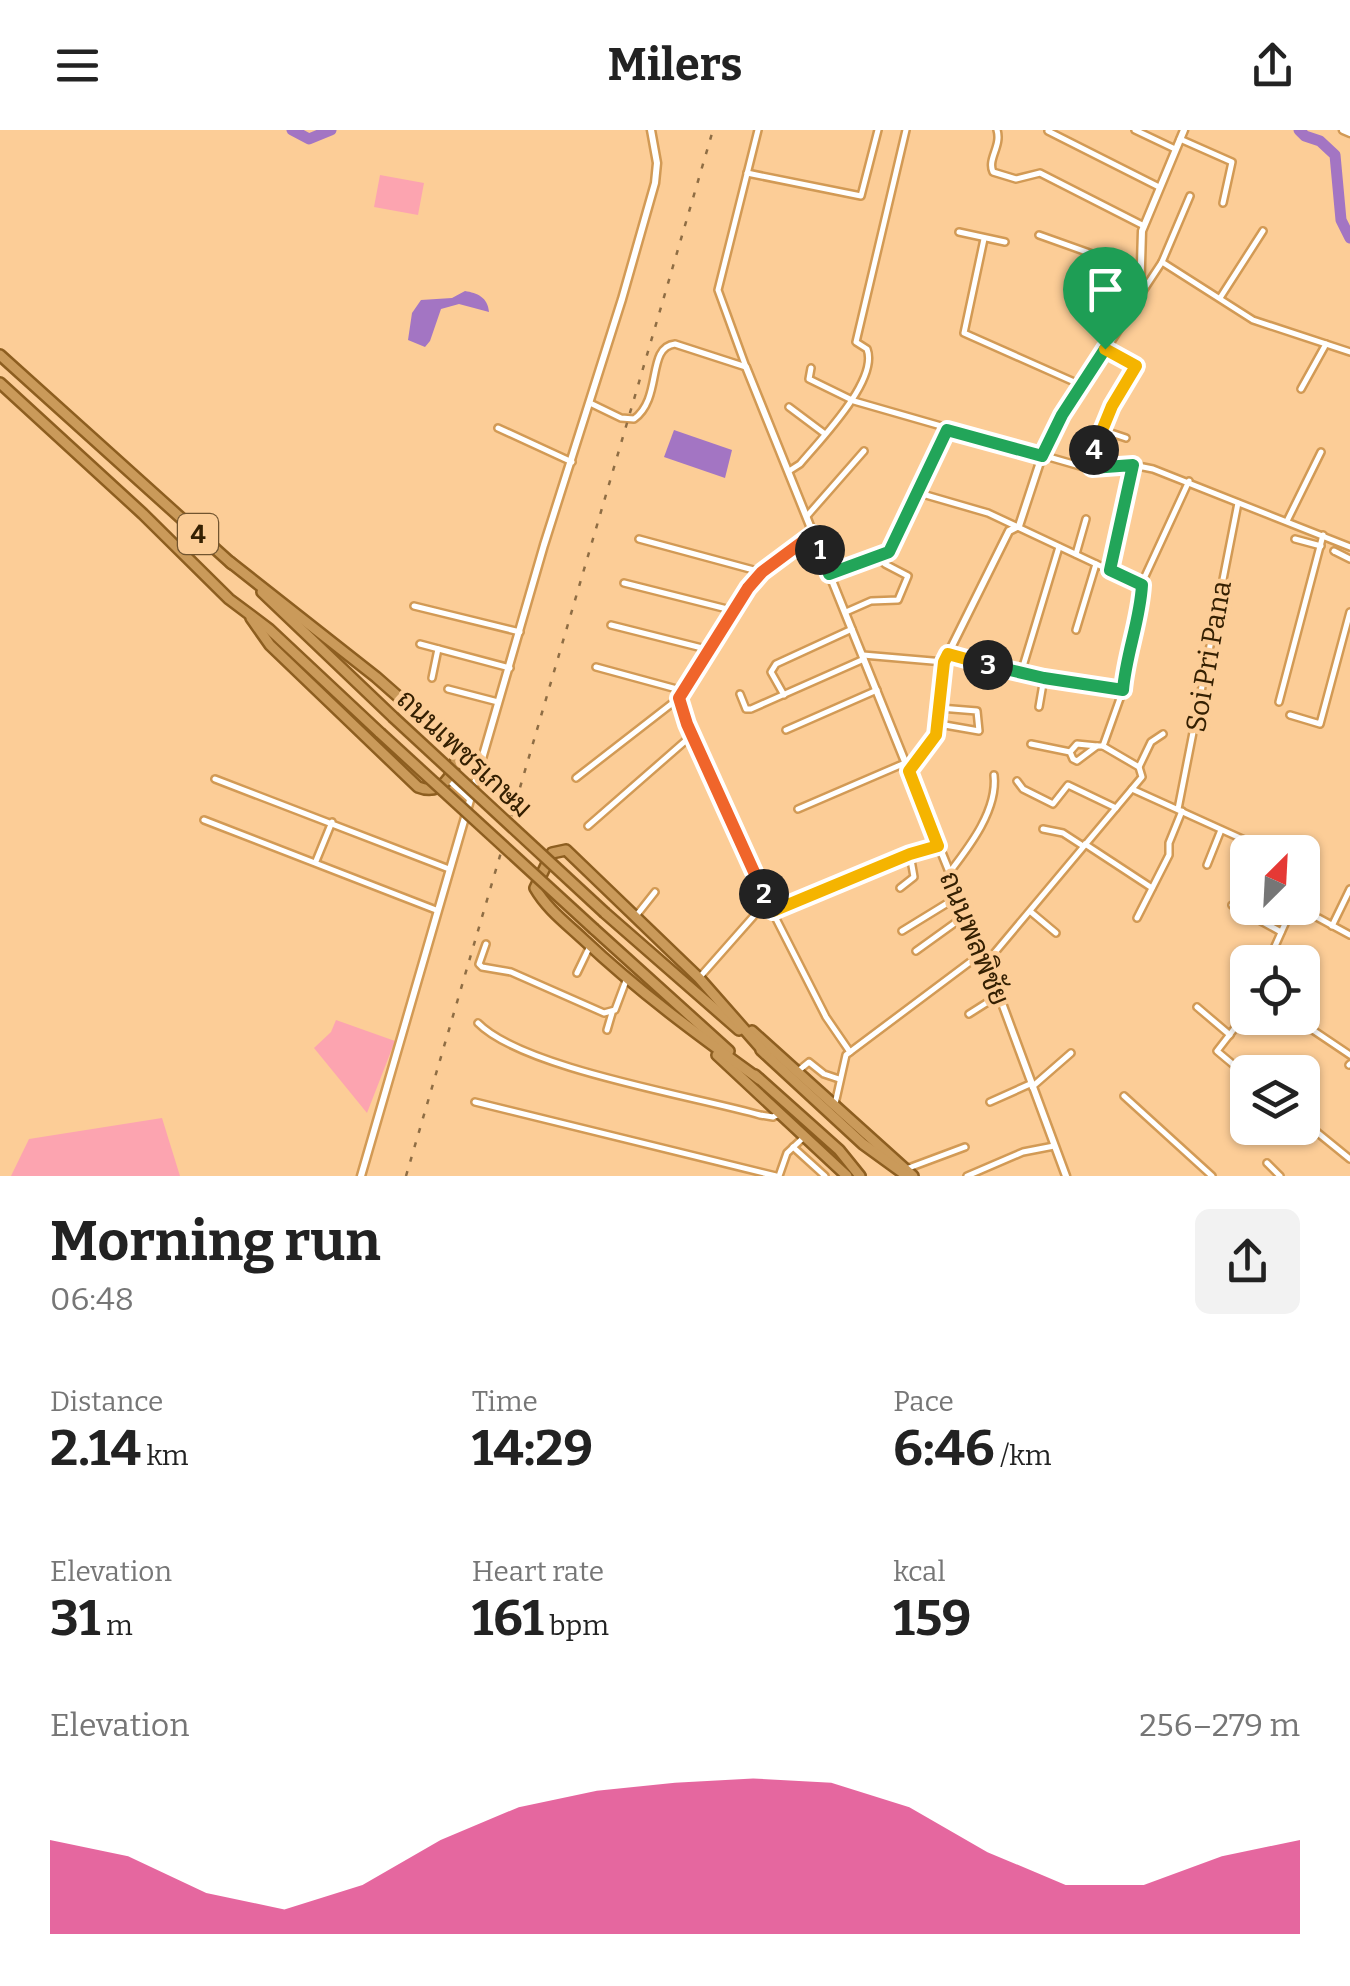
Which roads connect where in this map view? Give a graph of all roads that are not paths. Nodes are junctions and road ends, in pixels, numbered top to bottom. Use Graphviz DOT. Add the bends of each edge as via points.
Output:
graph roads {
  1 [pos="651,130"];
  2 [pos="758,130"];
  3 [pos="878,130"];
  4 [pos="906,130"];
  5 [pos="997,130"];
  6 [pos="1136,130"];
  7 [pos="1048,131"];
  8 [pos="1182,134"];
  9 [pos="1175,149"];
  10 [pos="747,173"];
  11 [pos="1159,187"];
  12 [pos="1190,196"];
  13 [pos="1223,203"];
  14 [pos="1144,226"];
  15 [pos="1263,231"];
  16 [pos="958,232"];
  17 [pos="1039,235"];
  18 [pos="984,239"];
  19 [pos="1005,242"];
  20 [pos="1162,262"];
  21 [pos="1140,271"];
  22 [pos="1140,296"];
  23 [pos="1220,298"];
  24 [pos="1326,344"];
  25 [pos="1105,349"];
  26 [pos="1350,352"];
  27 [pos="0,355"];
  28 [pos="746,367"];
  29 [pos="811,368"];
  30 [pos="0,383"];
  31 [pos="1082,385"];
  32 [pos="1301,389"];
  33 [pos="854,402"];
  34 [pos="590,403"];
  35 [pos="789,407"];
  36 [pos="498,428"];
  37 [pos="947,430"];
  38 [pos="1102,430"];
  39 [pos="825,434"];
  40 [pos="1126,438"];
  41 [pos="864,451"];
  42 [pos="1321,452"];
  43 [pos="1042,456"];
  44 [pos="572,462"];
  45 [pos="1133,465"];
  46 [pos="1092,468"];
  47 [pos="789,471"];
  48 [pos="1189,481"];
  49 [pos="919,494"];
  50 [pos="1238,503"];
  51 [pos="806,516"];
  52 [pos="1086,519"];
  53 [pos="1287,520"];
  54 [pos="1019,526"];
  55 [pos="813,534"];
  56 [pos="1323,535"];
  57 [pos="638,540"];
  58 [pos="1295,540"];
  59 [pos="1320,546"];
  60 [pos="1058,547"];
  61 [pos="1350,547"];
  62 [pos="1334,552"];
  63 [pos="1076,554"];
  64 [pos="877,555"];
  65 [pos="1350,559"];
  66 [pos="230,562"];
  67 [pos="1096,564"];
  68 [pos="1110,570"];
  69 [pos="762,572"];
  70 [pos="829,574"];
  71 [pos="624,583"];
  72 [pos="1142,585"];
  73 [pos="414,606"];
  74 [pos="735,611"];
  75 [pos="846,612"];
  76 [pos="1350,612"];
  77 [pos="251,618"];
  78 [pos="611,625"];
  79 [pos="852,629"];
  80 [pos="1076,630"];
  81 [pos="520,632"];
  82 [pos="420,644"];
  83 [pos="438,649"];
  84 [pos="712,651"];
  85 [pos="864,657"];
  86 [pos="946,658"];
  87 [pos="596,667"];
  88 [pos="510,668"];
  89 [pos="1020,673"];
  90 [pos="432,678"];
  91 [pos="1044,678"];
  92 [pos="448,689"];
  93 [pos="877,690"];
  94 [pos="1123,690"];
  95 [pos="684,691"];
  96 [pos="740,694"];
  97 [pos="784,695"];
  98 [pos="679,698"];
  99 [pos="500,702"];
  100 [pos="1280,702"];
  101 [pos="940,708"];
  102 [pos="1039,708"];
  103 [pos="1290,715"];
  104 [pos="939,724"];
  105 [pos="786,730"];
  106 [pos="1162,734"];
  107 [pos="692,735"];
  108 [pos="1032,744"];
  109 [pos="1100,746"];
  110 [pos="1070,752"];
  111 [pos="907,766"];
  112 [pos="1138,767"];
  113 [pos="994,775"];
  114 [pos="576,778"];
  115 [pos="215,779"];
  116 [pos="448,779"];
  117 [pos="1017,781"];
  118 [pos="1132,788"];
  119 [pos="469,798"];
  120 [pos="1116,808"];
  121 [pos="798,809"];
  122 [pos="1180,810"];
  123 [pos="204,820"];
  124 [pos="332,822"];
  125 [pos="588,826"];
  126 [pos="1042,829"];
  127 [pos="1221,830"];
  128 [pos="1232,835"];
  129 [pos="1084,845"];
  130 [pos="938,846"];
  131 [pos="910,854"];
  132 [pos="316,862"];
  133 [pos="1207,865"];
  134 [pos="449,869"];
  135 [pos="949,873"];
  136 [pos="900,888"];
  137 [pos="1152,888"];
  138 [pos="1350,889"];
  139 [pos="655,892"];
  140 [pos="959,896"];
  141 [pos="767,900"];
  142 [pos="436,910"];
  143 [pos="773,911"];
  144 [pos="1030,912"];
  145 [pos="966,915"];
  146 [pos="636,916"];
  147 [pos="1137,918"];
  148 [pos="1320,919"];
  149 [pos="1268,925"];
  150 [pos="1284,925"];
  151 [pos="1332,926"];
  152 [pos="902,931"];
  153 [pos="1281,932"];
  154 [pos="1056,934"];
  155 [pos="1350,935"];
  156 [pos="486,944"];
  157 [pos="1275,945"];
  158 [pos="590,946"];
  159 [pos="916,951"];
  160 [pos="982,953"];
  161 [pos="986,964"];
  162 [pos="577,973"];
  163 [pos="627,978"];
  164 [pos="698,978"];
  165 [pos="999,995"];
  166 [pos="724,1006"];
  167 [pos="1198,1007"];
  168 [pos="612,1013"];
  169 [pos="969,1014"];
  170 [pos="478,1023"];
  171 [pos="607,1030"];
  172 [pos="694,1032"];
  173 [pos="1230,1035"];
  174 [pos="1320,1035"];
  175 [pos="850,1052"];
  176 [pos="1071,1053"];
  177 [pos="766,1054"];
  178 [pos="1350,1055"];
  179 [pos="1230,1062"];
  180 [pos="798,1071"];
  181 [pos="760,1079"];
  182 [pos="839,1079"];
  183 [pos="1031,1086"];
  184 [pos="1124,1096"];
  185 [pos="474,1102"];
  186 [pos="990,1102"];
  187 [pos="835,1104"];
  188 [pos="780,1114"];
  189 [pos="1320,1135"];
  190 [pos="805,1136"];
  191 [pos="862,1144"];
  192 [pos="1054,1146"];
  193 [pos="965,1147"];
  194 [pos="793,1148"];
  195 [pos="1350,1159"];
  196 [pos="1267,1162"];
  197 [pos="840,1174"];
  198 [pos="909,1174"];
  199 [pos="1064,1175"];
  200 [pos="361,1176"];
  201 [pos="777,1176"];
  202 [pos="825,1176"];
  203 [pos="864,1176"];
  204 [pos="896,1176"];
  205 [pos="967,1176"];
  206 [pos="1212,1176"];
  207 [pos="1280,1176"];
  1 -- 34 [label="street" via="655,183"];
  2 -- 10 [label="street"];
  3 -- 10 [label="street" via="861,196"];
  4 -- 33 [label="street" via="856,342 870,354"];
  5 -- 14 [label="street" via="993,172 1016,179 1040,173"];
  6 -- 9 [label="street"];
  7 -- 11 [label="street"];
  8 -- 9 [label="street"];
  8 -- 13 [label="street" via="1232,162"];
  9 -- 11 [label="street"];
  10 -- 28 [label="street" via="718,290"];
  11 -- 14 [label="street"];
  12 -- 20 [label="street"];
  14 -- 21 [label="street"];
  15 -- 23 [label="street"];
  16 -- 18 [label="street"];
  17 -- 21 [label="street"];
  18 -- 19 [label="street"];
  18 -- 31 [label="street" via="964,333"];
  20 -- 22 [label="street"];
  20 -- 23 [label="street"];
  21 -- 22 [label="street"];
  22 -- 25 [label="street"];
  23 -- 24 [label="street" via="1254,320"];
  24 -- 26 [label="street"];
  24 -- 32 [label="street"];
  25 -- 31 [label="street"];
  25 -- 38 [label="street" via="1136,366"];
  27 -- 66 [label="highway, ถนนเพชรเกษม / 4"];
  28 -- 34 [label="street" via="666,345 644,412 620,418"];
  28 -- 47 [label="street, ถนนพลพิชัย"];
  29 -- 33 [label="street" via="809,379"];
  30 -- 77 [label="highway, ถนนเพชรเกษม / 4"];
  31 -- 43 [label="street"];
  33 -- 37 [label="street"];
  33 -- 39 [label="street"];
  34 -- 44 [label="street"];
  35 -- 39 [label="street"];
  36 -- 44 [label="street"];
  37 -- 43 [label="street"];
  37 -- 49 [label="street"];
  38 -- 40 [label="street"];
  38 -- 46 [label="street"];
  39 -- 47 [label="street"];
  41 -- 51 [label="street"];
  42 -- 53 [label="street"];
  43 -- 46 [label="street"];
  43 -- 54 [label="street"];
  44 -- 81 [label="street"];
  45 -- 46 [label="street"];
  45 -- 48 [label="street"];
  45 -- 68 [label="street"];
  47 -- 51 [label="street, ถนนพลพิชัย"];
  48 -- 50 [label="street"];
  48 -- 72 [label="street"];
  49 -- 54 [label="street"];
  49 -- 64 [label="street" via="889,552"];
  50 -- 53 [label="street"];
  50 -- 122 [label="street, Soi Pri Pana"];
  51 -- 55 [label="street, ถนนพลพิชัย"];
  52 -- 63 [label="street"];
  53 -- 56 [label="street"];
  54 -- 60 [label="street"];
  54 -- 86 [label="street" via="1009,531"];
  55 -- 69 [label="street"];
  55 -- 70 [label="street, ถนนพลพิชัย"];
  56 -- 59 [label="street"];
  56 -- 61 [label="street"];
  57 -- 69 [label="street"];
  58 -- 59 [label="street"];
  59 -- 100 [label="street"];
  60 -- 63 [label="street"];
  60 -- 89 [label="street"];
  62 -- 65 [label="street"];
  63 -- 67 [label="street"];
  64 -- 70 [label="street"];
  64 -- 75 [label="street" via="908,576 898,600 871,601"];
  66 -- 116 [label="highway" via="451,743 457,754"];
  66 -- 177 [label="highway, ถนนเพชรเกษม / 4, bridge"];
  67 -- 68 [label="street"];
  67 -- 80 [label="street"];
  68 -- 72 [label="street"];
  69 -- 74 [label="street"];
  70 -- 75 [label="street, ถนนพลพิชัย"];
  71 -- 74 [label="street"];
  72 -- 94 [label="street"];
  73 -- 81 [label="street"];
  74 -- 84 [label="street"];
  75 -- 79 [label="street, ถนนพลพิชัย"];
  76 -- 103 [label="street" via="1320,724"];
  77 -- 116 [label="highway" via="270,645 418,787 438,789"];
  77 -- 181 [label="highway, ถนนเพชรเกษม / 4, bridge"];
  78 -- 84 [label="street"];
  79 -- 85 [label="street, ถนนพลพิชัย"];
  79 -- 97 [label="street" via="776,664 770,672"];
  81 -- 88 [label="street"];
  82 -- 83 [label="street"];
  83 -- 88 [label="street"];
  83 -- 90 [label="street"];
  84 -- 95 [label="street"];
  85 -- 86 [label="street"];
  85 -- 93 [label="street, ถนนพลพิชัย"];
  85 -- 97 [label="street"];
  86 -- 89 [label="street"];
  86 -- 101 [label="street"];
  87 -- 95 [label="street"];
  88 -- 99 [label="street"];
  89 -- 91 [label="street"];
  91 -- 94 [label="street"];
  91 -- 102 [label="street"];
  92 -- 99 [label="street"];
  93 -- 105 [label="street"];
  93 -- 111 [label="street, ถนนพลพิชัย"];
  94 -- 109 [label="street"];
  95 -- 98 [label="street"];
  96 -- 97 [label="street" via="748,710"];
  98 -- 107 [label="street"];
  98 -- 114 [label="street"];
  99 -- 119 [label="street"];
  101 -- 104 [label="street"];
  101 -- 104 [label="street" via="977,711 979,731"];
  104 -- 111 [label="street" via="925,752"];
  106 -- 112 [label="street"];
  107 -- 125 [label="street"];
  107 -- 141 [label="street"];
  108 -- 110 [label="street"];
  109 -- 110 [label="street" via="1076,744"];
  109 -- 110 [label="street" via="1080,761"];
  109 -- 112 [label="street"];
  111 -- 121 [label="street"];
  111 -- 130 [label="street, ถนนพลพิชัย"];
  112 -- 118 [label="street" via="1142,776"];
  113 -- 135 [label="street" via="994,792 973,840"];
  115 -- 124 [label="street"];
  116 -- 119 [label="street"];
  117 -- 120 [label="street" via="1053,804 1068,785"];
  118 -- 120 [label="street"];
  118 -- 122 [label="street"];
  119 -- 134 [label="street"];
  120 -- 129 [label="street"];
  122 -- 127 [label="street"];
  122 -- 137 [label="street, Soi Pri Pana"];
  123 -- 132 [label="street"];
  124 -- 132 [label="street"];
  124 -- 134 [label="street"];
  126 -- 129 [label="street"];
  127 -- 128 [label="street"];
  127 -- 133 [label="street"];
  129 -- 137 [label="street"];
  129 -- 144 [label="street"];
  130 -- 131 [label="street"];
  130 -- 135 [label="street, ถนนพลพิชัย"];
  131 -- 136 [label="street" via="914,877"];
  131 -- 143 [label="street"];
  132 -- 142 [label="street"];
  134 -- 142 [label="street"];
  135 -- 140 [label="street, ถนนพลพิชัย"];
  137 -- 147 [label="street, Soi Pri Pana"];
  138 -- 151 [label="street"];
  139 -- 146 [label="street"];
  140 -- 145 [label="street, ถนนพลพิชัย"];
  140 -- 152 [label="street"];
  141 -- 143 [label="street"];
  141 -- 164 [label="street"];
  142 -- 200 [label="street"];
  143 -- 175 [label="street"];
  144 -- 154 [label="street"];
  144 -- 161 [label="street"];
  145 -- 159 [label="street"];
  145 -- 160 [label="street, ถนนพลพิชัย"];
  146 -- 158 [label="highway" via="566,850 552,853 535,888"];
  146 -- 164 [label="highway"];
  148 -- 151 [label="street"];
  149 -- 153 [label="street"];
  150 -- 153 [label="street"];
  151 -- 155 [label="street"];
  153 -- 157 [label="street"];
  156 -- 168 [label="street" via="482,968 511,972"];
  158 -- 162 [label="street"];
  158 -- 163 [label="highway"];
  160 -- 161 [label="street, ถนนพลพิชัย"];
  160 -- 175 [label="street"];
  161 -- 165 [label="street, ถนนพลพิชัย"];
  163 -- 168 [label="street"];
  163 -- 172 [label="highway"];
  164 -- 166 [label="highway"];
  165 -- 169 [label="street"];
  165 -- 183 [label="street, ถนนพลพิชัย"];
  166 -- 177 [label="highway"];
  166 -- 180 [label="highway"];
  167 -- 173 [label="street"];
  168 -- 171 [label="street"];
  170 -- 188 [label="street" via="550,1060 768,1117"];
  172 -- 181 [label="highway"];
  172 -- 188 [label="highway"];
  173 -- 179 [label="street" via="1217,1051"];
  174 -- 178 [label="street"];
  175 -- 182 [label="street"];
  176 -- 183 [label="street"];
  177 -- 191 [label="highway, ถนนเพชรเกษม / 4"];
  180 -- 182 [label="street" via="809,1062"];
  180 -- 187 [label="highway"];
  181 -- 203 [label="highway, ถนนเพชรเกษม / 4"];
  182 -- 187 [label="street"];
  183 -- 186 [label="street"];
  183 -- 192 [label="street, ถนนพลพิชัย"];
  184 -- 206 [label="street"];
  185 -- 201 [label="street"];
  187 -- 198 [label="highway"];
  188 -- 190 [label="highway"];
  189 -- 195 [label="street"];
  190 -- 194 [label="street"];
  190 -- 197 [label="highway"];
  191 -- 198 [label="highway, ถนนเพชรเกษม / 4"];
  191 -- 204 [label="highway"];
  192 -- 199 [label="street, ถนนพลพิชัย"];
  192 -- 205 [label="street"];
  193 -- 198 [label="street"];
  194 -- 201 [label="street"];
  194 -- 202 [label="street"];
  196 -- 207 [label="street"];
}
